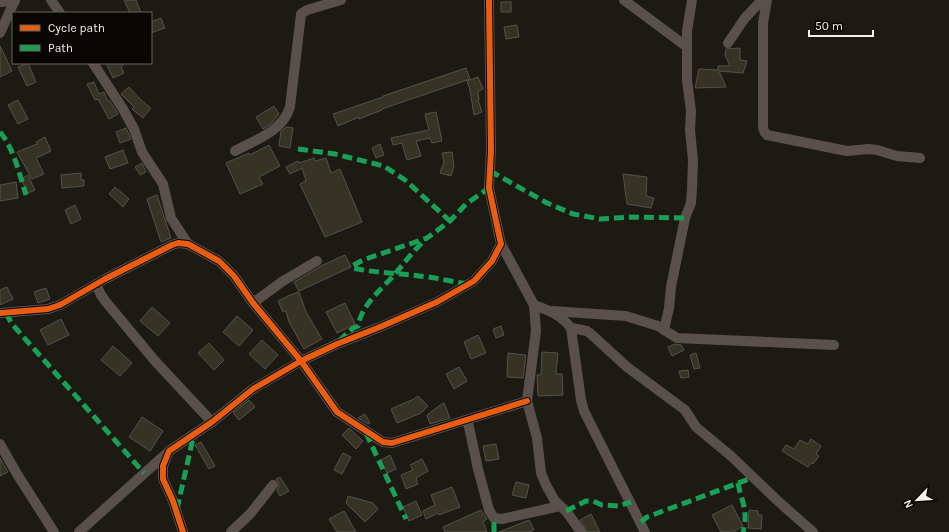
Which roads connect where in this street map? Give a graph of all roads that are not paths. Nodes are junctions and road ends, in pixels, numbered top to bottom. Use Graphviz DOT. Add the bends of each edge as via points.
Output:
graph roads {
  1 [pos="15,0"];
  2 [pos="51,0"];
  3 [pos="341,0"];
  4 [pos="489,0"];
  5 [pos="624,0"];
  6 [pos="692,0"];
  7 [pos="762,0"];
  8 [pos="767,0"];
  9 [pos="0,2"];
  10 [pos="59,12"];
  11 [pos="0,32"];
  12 [pos="728,43"];
  13 [pos="687,47"];
  14 [pos="94,64"];
  15 [pos="235,151"];
  16 [pos="920,158"];
  17 [pos="188,244"];
  18 [pos="501,244"];
  19 [pos="317,261"];
  20 [pos="96,284"];
  21 [pos="253,303"];
  22 [pos="534,305"];
  23 [pos="552,311"];
  24 [pos="0,313"];
  25 [pos="571,328"];
  26 [pos="664,330"];
  27 [pos="834,345"];
  28 [pos="301,361"];
  29 [pos="527,401"];
  30 [pos="466,420"];
  31 [pos="212,422"];
  32 [pos="0,444"];
  33 [pos="169,451"];
  34 [pos="144,473"];
  35 [pos="163,479"];
  36 [pos="273,485"];
  37 [pos="560,506"];
  38 [pos="54,532"];
  39 [pos="79,532"];
  40 [pos="183,532"];
  41 [pos="231,532"];
  42 [pos="581,532"];
  43 [pos="645,532"];
  44 [pos="813,532"];
  1 -- 9 [label="street"];
  1 -- 11 [label="street"];
  2 -- 10 [label="street"];
  3 -- 15 [label="street" via="301,14 288,114 277,127"];
  4 -- 18 [label="street" via="489,188"];
  5 -- 13 [label="street"];
  6 -- 13 [label="street"];
  7 -- 12 [label="street" via="745,18"];
  8 -- 16 [label="street" via="763,23 762,120 765,133 847,151 869,149 897,156"];
  13 -- 26 [label="street" via="693,160 692,189"];
  14 -- 17 [label="street" via="123,109 142,152 163,184 171,218"];
  17 -- 20 [label="street" via="172,245"];
  17 -- 21 [label="street" via="219,261 234,276"];
  18 -- 22 [label="street"];
  18 -- 28 [label="street" via="492,261 474,281 437,302"];
  19 -- 21 [label="street"];
  20 -- 24 [label="street" via="53,308"];
  20 -- 31 [label="street" via="100,295 155,361"];
  21 -- 28 [label="street"];
  22 -- 23 [label="street"];
  22 -- 29 [label="street" via="536,331"];
  23 -- 25 [label="street"];
  23 -- 26 [label="street" via="626,316"];
  25 -- 43 [label="street" via="584,411"];
  25 -- 44 [label="street" via="587,331 627,367 685,410 696,427"];
  26 -- 27 [label="street" via="677,338"];
  28 -- 30 [label="street" via="337,412 383,442 392,443"];
  28 -- 31 [label="street" via="253,389"];
  29 -- 30 [label="street"];
  29 -- 37 [label="street" via="537,438 541,473"];
  30 -- 37 [label="street" via="489,510 494,518 502,519"];
  31 -- 33 [label="street"];
  32 -- 38 [label="street"];
  33 -- 34 [label="street"];
  33 -- 35 [label="street" via="163,466"];
  34 -- 35 [label="street"];
  34 -- 39 [label="street"];
  35 -- 40 [label="street"];
  36 -- 41 [label="street" via="250,514"];
  37 -- 42 [label="street" via="566,510"];
}
